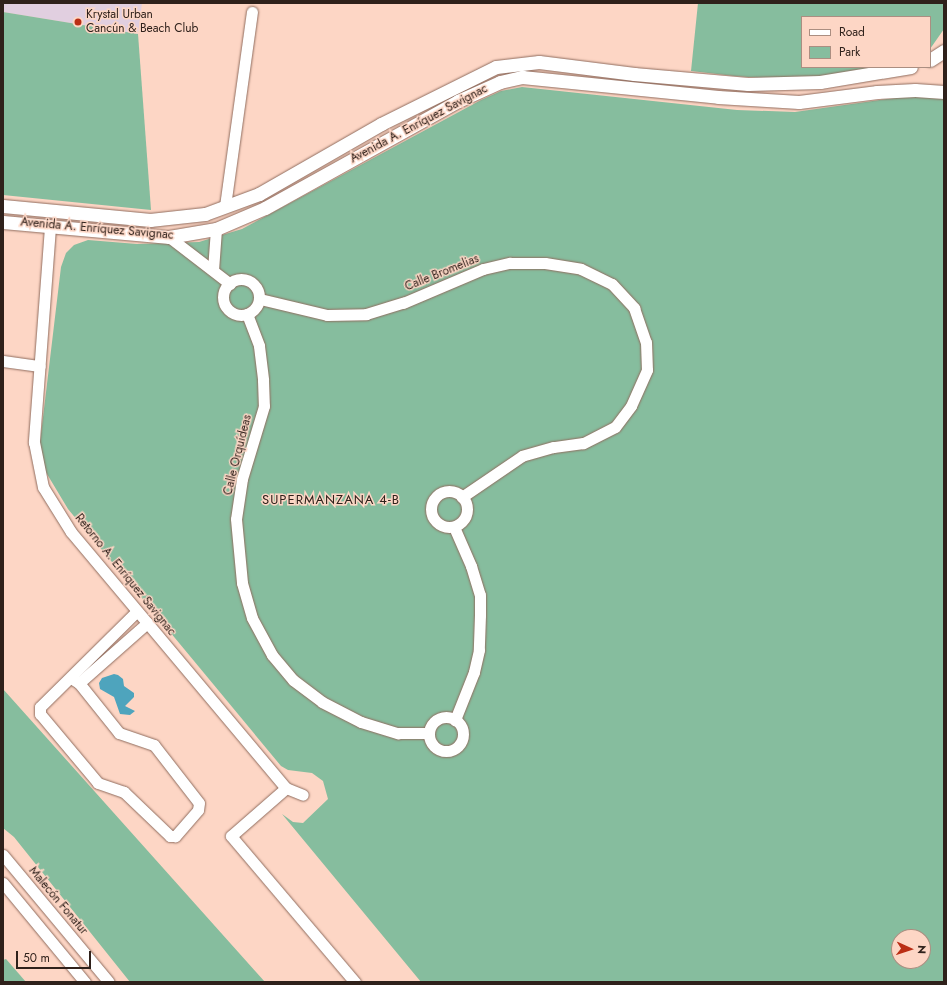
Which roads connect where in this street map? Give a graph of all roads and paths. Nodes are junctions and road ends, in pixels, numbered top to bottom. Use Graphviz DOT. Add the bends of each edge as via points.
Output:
graph roads {
  1 [pos="252,12"];
  2 [pos="905,68"];
  3 [pos="944,92"];
  4 [pos="3,206"];
  5 [pos="225,206"];
  6 [pos="3,222"];
  7 [pos="50,227"];
  8 [pos="216,229"];
  9 [pos="169,237"];
  10 [pos="213,270"];
  11 [pos="230,284"];
  12 [pos="260,299"];
  13 [pos="247,314"];
  14 [pos="3,361"];
  15 [pos="40,366"];
  16 [pos="462,496"];
  17 [pos="454,527"];
  18 [pos="137,611"];
  19 [pos="147,623"];
  20 [pos="92,654"];
  21 [pos="99,663"];
  22 [pos="75,680"];
  23 [pos="455,720"];
  24 [pos="429,734"];
  25 [pos="286,788"];
  26 [pos="303,795"];
  27 [pos="3,855"];
  28 [pos="3,883"];
  29 [pos="50,912"];
  30 [pos="37,923"];
  31 [pos="85,982"];
  32 [pos="109,982"];
  33 [pos="355,982"];
  1 -- 5 [label="street"];
  2 -- 5 [label="street, Avenida A. Enríquez Savignac" via="820,82 748,84 539,62 496,67 382,124 259,194"];
  3 -- 8 [label="street, Avenida A. Enríquez Savignac" via="885,92 799,102 718,97 522,77 500,82 458,101 265,208"];
  4 -- 5 [label="street, Avenida A. Enríquez Savignac" via="150,220 204,214"];
  6 -- 7 [label="street, Avenida A. Enríquez Savignac"];
  7 -- 9 [label="street, Avenida A. Enríquez Savignac"];
  7 -- 15 [label="street, Retorno A. Enríquez Savignac"];
  8 -- 9 [label="street, Avenida A. Enríquez Savignac"];
  8 -- 10 [label="street"];
  9 -- 10 [label="street"];
  10 -- 11 [label="street"];
  11 -- 12 [label="street" via="240,279 252,282"];
  11 -- 13 [label="street" via="224,291 225,305 235,314"];
  12 -- 13 [label="street" via="254,310"];
  12 -- 16 [label="street, Calle Bromelias" via="328,315 366,314 403,302 483,269 510,263 545,263 581,269 612,284 634,308 646,342 647,370 631,406 615,427 583,443 553,447 522,456"];
  13 -- 24 [label="street, Calle Orquídeas" via="259,346 264,406 242,479 236,519 242,583 252,618 272,656 293,680 322,702 362,722 398,733"];
  14 -- 15 [label="street"];
  15 -- 18 [label="street, Retorno A. Enríquez Savignac" via="34,442 43,487 71,532"];
  16 -- 17 [label="street" via="467,514"];
  16 -- 17 [label="street" via="454,491 444,492 436,497 431,505 437,523"];
  17 -- 23 [label="street" via="480,594 478,657 466,697"];
  18 -- 19 [label="street, Retorno A. Enríquez Savignac"];
  18 -- 20 [label="street"];
  19 -- 21 [label="street"];
  19 -- 25 [label="street, Retorno A. Enríquez Savignac"];
  20 -- 21 [label="street"];
  20 -- 22 [label="street"];
  21 -- 22 [label="street"];
  22 -- 22 [label="street" via="40,707 40,714 98,783 124,792 170,836 175,836 198,810 199,803 154,745 119,733"];
  23 -- 24 [label="street" via="447,717 438,719 432,725"];
  23 -- 24 [label="street" via="461,726 463,735 454,749 445,751 437,748 431,742"];
  25 -- 26 [label="street, Retorno A. Enríquez Savignac"];
  25 -- 33 [label="street" via="231,836"];
  27 -- 29 [label="street, Malecón Fonatur"];
  28 -- 30 [label="street"];
  29 -- 30 [label="street"];
  29 -- 32 [label="street, Malecón Fonatur"];
  30 -- 31 [label="street"];
}
